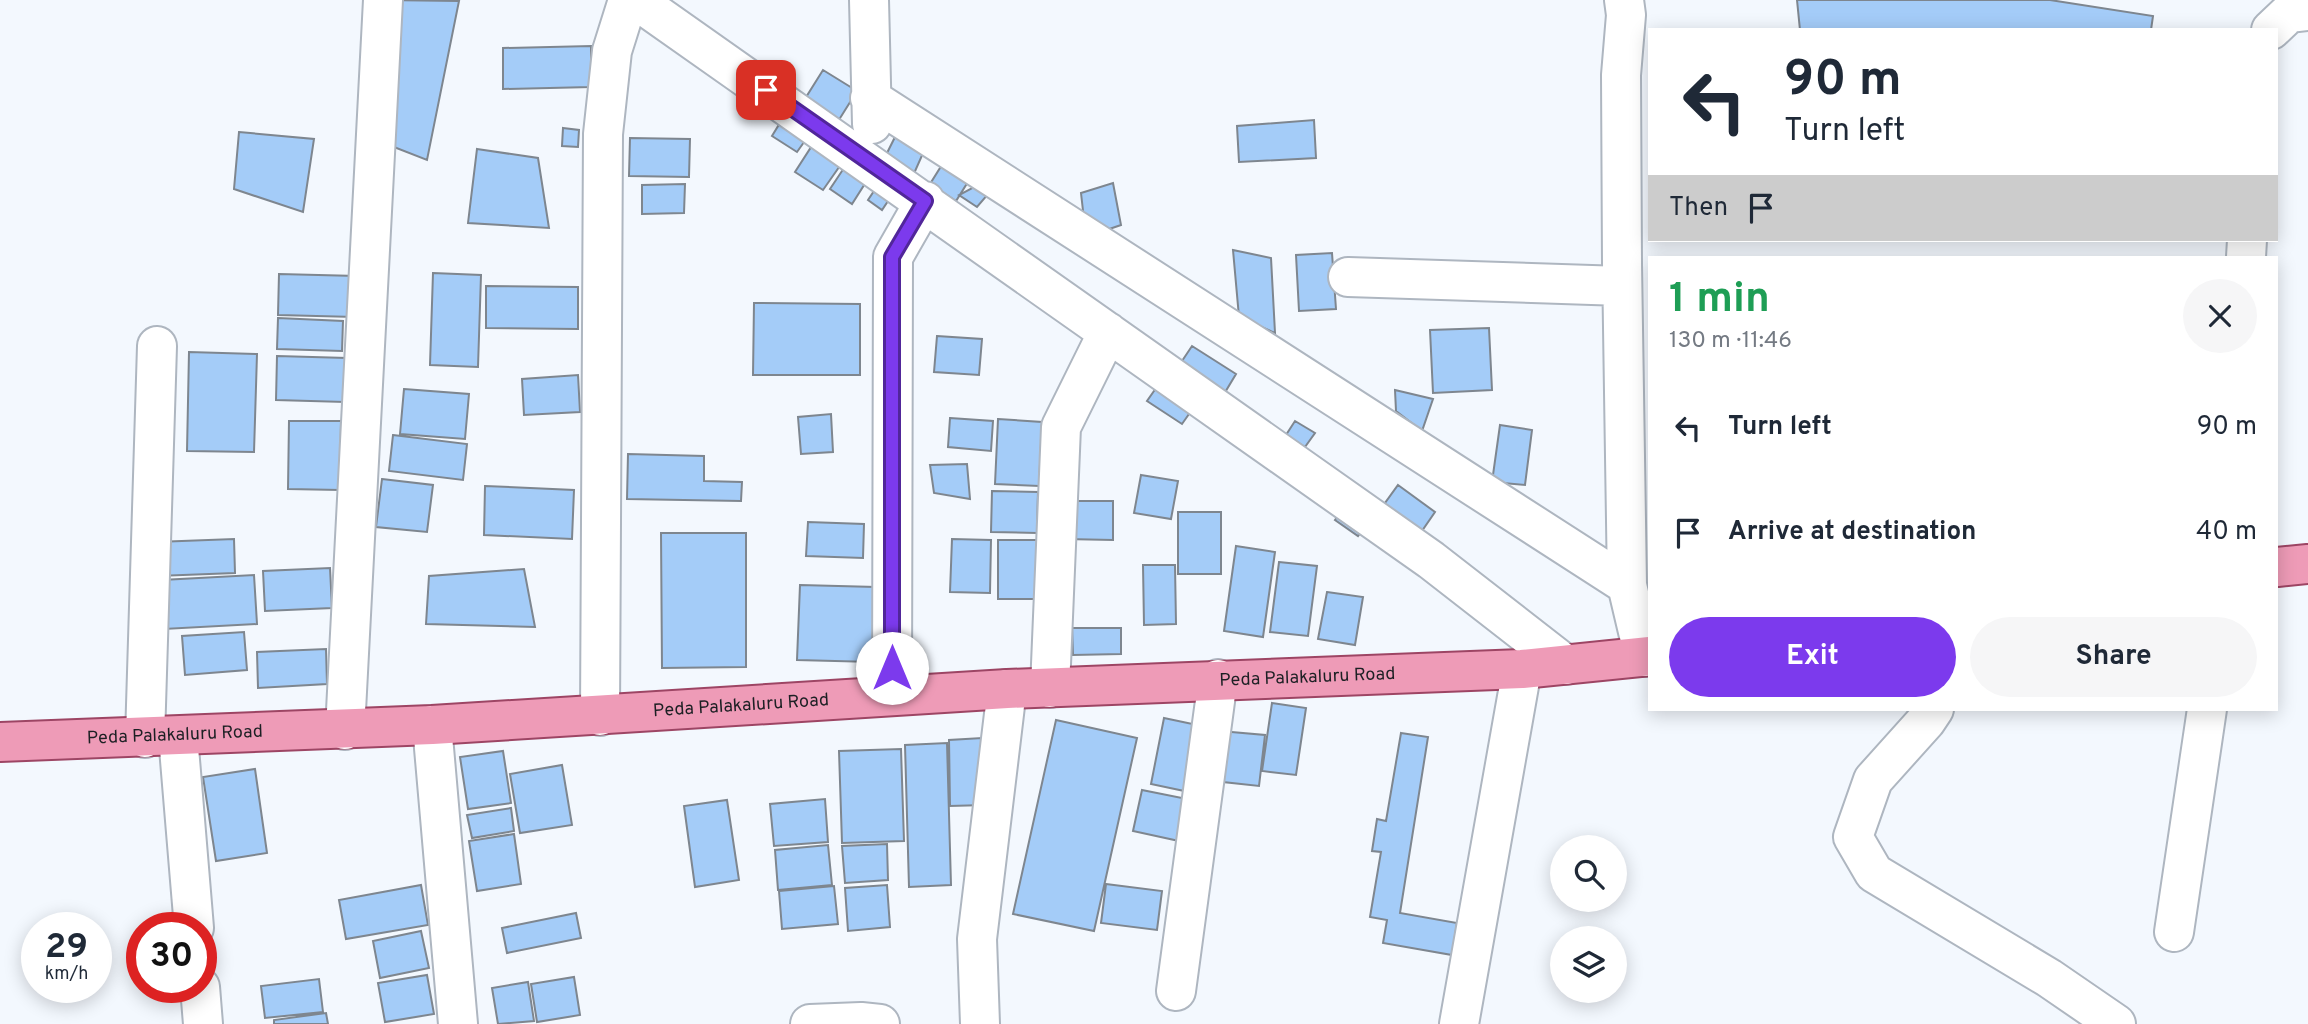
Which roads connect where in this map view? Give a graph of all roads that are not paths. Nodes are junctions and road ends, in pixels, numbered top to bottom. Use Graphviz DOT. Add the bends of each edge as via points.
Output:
graph roads {
  1 [pos="383,0"];
  2 [pos="628,0"];
  3 [pos="636,0"];
  4 [pos="869,0"];
  5 [pos="1624,0"];
  6 [pos="2308,11"];
  7 [pos="2273,28"];
  8 [pos="870,98"];
  9 [pos="874,166"];
  10 [pos="925,201"];
  11 [pos="1348,277"];
  12 [pos="1622,286"];
  13 [pos="1108,332"];
  14 [pos="157,346"];
  15 [pos="2308,564"];
  16 [pos="2278,567"];
  17 [pos="1627,585"];
  18 [pos="1647,656"];
  19 [pos="1566,665"];
  20 [pos="1522,669"];
  21 [pos="1218,679"];
  22 [pos="1050,688"];
  23 [pos="1007,689"];
  24 [pos="892,695"];
  25 [pos="1933,711"];
  26 [pos="2207,711"];
  27 [pos="600,716"];
  28 [pos="432,725"];
  29 [pos="345,730"];
  30 [pos="161,737"];
  31 [pos="0,742"];
  32 [pos="191,912"];
  33 [pos="2174,932"];
  34 [pos="1176,991"];
  35 [pos="201,1003"];
  36 [pos="203,1024"];
  37 [pos="458,1024"];
  38 [pos="810,1024"];
  39 [pos="880,1024"];
  40 [pos="980,1024"];
  41 [pos="1460,1024"];
  42 [pos="2116,1024"];
  1 -- 29 [label="street"];
  2 -- 27 [label="street" via="612,51 603,134"];
  3 -- 9 [label="street"];
  4 -- 8 [label="street"];
  5 -- 12 [label="street"];
  6 -- 7 [label="street" via="2289,13"];
  8 -- 9 [label="street"];
  8 -- 17 [label="street"];
  9 -- 10 [label="street"];
  10 -- 13 [label="street"];
  10 -- 24 [label="street" via="892,257"];
  11 -- 12 [label="street"];
  12 -- 17 [label="street"];
  13 -- 19 [label="street" via="1431,560"];
  13 -- 22 [label="street" via="1061,428"];
  14 -- 30 [label="street"];
  15 -- 16 [label="main road"];
  17 -- 18 [label="street"];
  18 -- 19 [label="main road, Peda Palakaluru Road"];
  19 -- 20 [label="main road, Peda Palakaluru Road"];
  20 -- 21 [label="main road, Peda Palakaluru Road"];
  20 -- 41 [label="street"];
  21 -- 22 [label="main road, Peda Palakaluru Road"];
  21 -- 34 [label="street"];
  22 -- 23 [label="main road, Peda Palakaluru Road"];
  23 -- 24 [label="main road, Peda Palakaluru Road"];
  23 -- 40 [label="street" via="976,939"];
  24 -- 27 [label="main road, Peda Palakaluru Road"];
  25 -- 42 [label="street" via="1873,780 1853,837 1874,873 2049,978"];
  26 -- 33 [label="street"];
  27 -- 28 [label="main road, Peda Palakaluru Road"];
  28 -- 29 [label="main road, Peda Palakaluru Road"];
  28 -- 37 [label="street"];
  29 -- 30 [label="main road, Peda Palakaluru Road"];
  30 -- 31 [label="main road, Peda Palakaluru Road"];
  30 -- 32 [label="street"];
  35 -- 36 [label="street"];
  38 -- 39 [label="street"];
}
